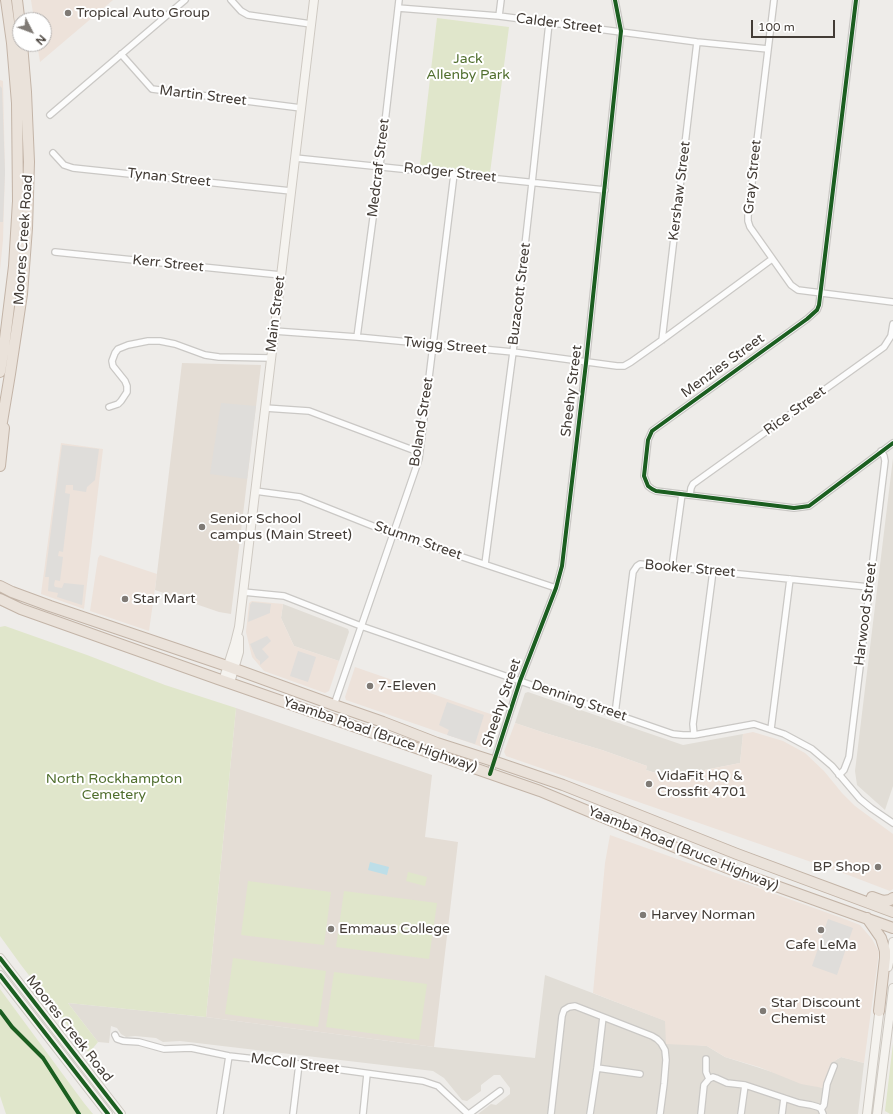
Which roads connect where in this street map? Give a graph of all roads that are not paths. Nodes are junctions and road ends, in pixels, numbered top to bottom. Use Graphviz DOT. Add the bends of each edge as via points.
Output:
graph roads {
  1 [pos="6,0"];
  2 [pos="17,0"];
  3 [pos="185,0"];
  4 [pos="231,0"];
  5 [pos="314,0"];
  6 [pos="399,0"];
  7 [pos="501,0"];
  8 [pos="615,0"];
  9 [pos="774,0"];
  10 [pos="856,0"];
  11 [pos="398,8"];
  12 [pos="18,12"];
  13 [pos="499,16"];
  14 [pos="549,23"];
  15 [pos="311,24"];
  16 [pos="621,31"];
  17 [pos="697,42"];
  18 [pos="768,49"];
  19 [pos="23,52"];
  20 [pos="121,54"];
  21 [pos="301,108"];
  22 [pos="50,115"];
  23 [pos="53,153"];
  24 [pos="295,158"];
  25 [pos="380,166"];
  26 [pos="454,174"];
  27 [pos="532,182"];
  28 [pos="605,190"];
  29 [pos="291,191"];
  30 [pos="55,252"];
  31 [pos="772,259"];
  32 [pos="281,276"];
  33 [pos="820,293"];
  34 [pos="893,302"];
  35 [pos="893,324"];
  36 [pos="274,331"];
  37 [pos="357,337"];
  38 [pos="662,340"];
  39 [pos="433,344"];
  40 [pos="513,352"];
  41 [pos="271,358"];
  42 [pos="586,363"];
  43 [pos="0,372"];
  44 [pos="8,390"];
  45 [pos="110,407"];
  46 [pos="265,408"];
  47 [pos="0,434"];
  48 [pos="893,443"];
  49 [pos="420,451"];
  50 [pos="881,451"];
  51 [pos="0,466"];
  52 [pos="255,491"];
  53 [pos="682,494"];
  54 [pos="690,495"];
  55 [pos="393,534"];
  56 [pos="485,564"];
  57 [pos="672,567"];
  58 [pos="713,571"];
  59 [pos="790,579"];
  60 [pos="0,582"];
  61 [pos="0,586"];
  62 [pos="869,587"];
  63 [pos="556,588"];
  64 [pos="12,592"];
  65 [pos="243,592"];
  66 [pos="0,599"];
  67 [pos="0,607"];
  68 [pos="22,609"];
  69 [pos="361,626"];
  70 [pos="231,668"];
  71 [pos="520,681"];
  72 [pos="226,682"];
  73 [pos="334,705"];
  74 [pos="615,714"];
  75 [pos="771,729"];
  76 [pos="694,735"];
  77 [pos="494,761"];
  78 [pos="490,774"];
  79 [pos="839,774"];
  80 [pos="893,823"];
  81 [pos="825,886"];
  82 [pos="893,898"];
  83 [pos="893,912"];
  84 [pos="868,918"];
  85 [pos="893,928"];
  86 [pos="893,942"];
  87 [pos="0,958"];
  88 [pos="0,975"];
  89 [pos="893,988"];
  90 [pos="879,1011"];
  91 [pos="603,1017"];
  92 [pos="115,1035"];
  93 [pos="229,1056"];
  94 [pos="706,1059"];
  95 [pos="299,1064"];
  96 [pos="834,1066"];
  97 [pos="598,1068"];
  98 [pos="367,1074"];
  99 [pos="640,1074"];
  100 [pos="708,1079"];
  101 [pos="745,1085"];
  102 [pos="500,1091"];
  103 [pos="784,1098"];
  104 [pos="822,1112"];
  105 [pos="108,1114"];
  106 [pos="121,1114"];
  107 [pos="220,1114"];
  108 [pos="293,1114"];
  109 [pos="364,1114"];
  110 [pos="468,1114"];
  111 [pos="550,1114"];
  112 [pos="590,1114"];
  113 [pos="660,1114"];
  114 [pos="700,1114"];
  115 [pos="741,1114"];
  116 [pos="782,1114"];
  117 [pos="866,1114"];
  118 [pos="877,1114"];
  1 -- 43 [label="highway, Moores Creek Road" via="17,103 18,201 14,266"];
  2 -- 12 [label="highway"];
  3 -- 20 [label="street"];
  4 -- 15 [label="street" via="248,15"];
  5 -- 15 [label="street, Main Street"];
  6 -- 11 [label="street, Medcraf Street"];
  7 -- 13 [label="street"];
  8 -- 16 [label="street, Sheehy Street"];
  9 -- 18 [label="street, Gray Street"];
  10 -- 33 [label="street, Menzies Street"];
  11 -- 13 [label="street, Calder Street"];
  11 -- 25 [label="street, Medcraf Street"];
  13 -- 14 [label="street, Calder Street"];
  14 -- 16 [label="street, Calder Street"];
  14 -- 27 [label="street, Buzacott Street"];
  15 -- 21 [label="street, Main Street"];
  16 -- 17 [label="street, Calder Street"];
  16 -- 28 [label="street, Sheehy Street"];
  17 -- 18 [label="street, Calder Street"];
  17 -- 38 [label="street, Kershaw Street"];
  18 -- 31 [label="street, Gray Street" via="748,222"];
  19 -- 44 [label="highway, Moores Creek Road" via="29,162 27,228 22,294"];
  20 -- 21 [label="street, Martin Street" via="152,89"];
  20 -- 22 [label="street"];
  21 -- 24 [label="street, Main Street"];
  23 -- 29 [label="street, Tynan Street" via="64,164 73,168"];
  24 -- 25 [label="street, Rodger Street"];
  24 -- 29 [label="street, Main Street"];
  25 -- 26 [label="street, Rodger Street"];
  25 -- 37 [label="street, Medcraf Street"];
  26 -- 27 [label="street, Rodger Street"];
  26 -- 39 [label="street, Boland Street"];
  27 -- 28 [label="street, Rodger Street"];
  27 -- 40 [label="street, Buzacott Street"];
  28 -- 42 [label="street, Sheehy Street"];
  29 -- 32 [label="street, Main Street"];
  30 -- 32 [label="street, Kerr Street"];
  31 -- 33 [label="street, Gray Street" via="795,288"];
  31 -- 38 [label="street, Twigg Street"];
  32 -- 36 [label="street, Main Street"];
  33 -- 34 [label="street, Gray Street"];
  33 -- 53 [label="street, Menzies Street" via="817,310 813,314 652,431 648,440 644,476 648,486 656,491"];
  35 -- 54 [label="street, Rice Street" via="891,336 884,347 693,484"];
  36 -- 37 [label="street, Twigg Street"];
  36 -- 41 [label="street, Main Street"];
  37 -- 39 [label="street, Twigg Street"];
  38 -- 42 [label="street, Twigg Street" via="624,366"];
  39 -- 40 [label="street, Twigg Street"];
  39 -- 49 [label="street, Boland Street"];
  40 -- 42 [label="street, Twigg Street"];
  40 -- 56 [label="street, Buzacott Street"];
  41 -- 45 [label="street" via="205,355 160,341 128,345 115,352 112,361 125,381 127,392 118,404"];
  41 -- 46 [label="street, Main Street"];
  42 -- 63 [label="street, Sheehy Street" via="562,566"];
  44 -- 47 [label="highway, Moores Creek Road"];
  44 -- 51 [label="highway"];
  46 -- 49 [label="street" via="309,411"];
  46 -- 52 [label="street, Main Street"];
  48 -- 50 [label="street, Menzies Street"];
  49 -- 55 [label="street, Boland Street"];
  50 -- 54 [label="street, Menzies Street" via="809,506 802,508"];
  50 -- 62 [label="street, Harwood Street" via="885,461"];
  52 -- 55 [label="street, Stumm Street" via="300,497"];
  52 -- 65 [label="street, Main Street"];
  53 -- 54 [label="street, Menzies Street"];
  53 -- 57 [label="street"];
  55 -- 56 [label="street, Stumm Street"];
  55 -- 69 [label="street, Boland Street"];
  56 -- 63 [label="street, Stumm Street"];
  57 -- 58 [label="street, Booker Street"];
  57 -- 74 [label="street, Booker Street" via="640,564 633,572"];
  58 -- 59 [label="street, Booker Street"];
  58 -- 76 [label="street" via="693,724"];
  59 -- 62 [label="street, Booker Street"];
  59 -- 75 [label="street"];
  60 -- 64 [label="highway"];
  61 -- 64 [label="highway, Yaamba Road (Bruce Highway)"];
  62 -- 79 [label="street, Harwood Street" via="849,757 844,770"];
  63 -- 71 [label="street, Sheehy Street"];
  64 -- 70 [label="highway, Yaamba Road (Bruce Highway)"];
  65 -- 69 [label="street, Denning Street" via="284,596"];
  65 -- 70 [label="street, Main Street"];
  66 -- 68 [label="highway, Yaamba Road (Bruce Highway)"];
  67 -- 68 [label="highway"];
  68 -- 72 [label="highway, Yaamba Road (Bruce Highway)"];
  69 -- 71 [label="street, Denning Street"];
  69 -- 73 [label="street, Boland Street"];
  70 -- 72 [label="street, Main Street"];
  70 -- 73 [label="highway, Yaamba Road (Bruce Highway)"];
  71 -- 74 [label="street, Denning Street"];
  71 -- 77 [label="street, Sheehy Street"];
  72 -- 78 [label="highway, Yaamba Road (Bruce Highway)"];
  73 -- 77 [label="highway, Yaamba Road (Bruce Highway)"];
  74 -- 76 [label="street, Denning Street" via="673,734"];
  75 -- 76 [label="street, Denning Street" via="754,724"];
  75 -- 79 [label="street, Denning Street" via="812,749"];
  77 -- 78 [label="street, Sheehy Street"];
  77 -- 81 [label="highway, Yaamba Road (Bruce Highway)"];
  78 -- 84 [label="highway, Yaamba Road (Bruce Highway)" via="540,790 740,873"];
  79 -- 80 [label="street, Denning Street" via="860,799"];
  81 -- 82 [label="highway" via="829,884 841,887 883,901"];
  81 -- 83 [label="highway, Yaamba Road (Bruce Highway)"];
  84 -- 85 [label="highway, Yaamba Road (Bruce Highway)"];
  84 -- 90 [label="highway" via="881,938 885,958"];
  86 -- 90 [label="street"];
  87 -- 106 [label="street, Moores Creek Road"];
  88 -- 105 [label="street, Moores Creek Road"];
  89 -- 118 [label="street"];
  90 -- 117 [label="street"];
  91 -- 97 [label="street"];
  91 -- 111 [label="street" via="575,1006 569,1006 564,1010"];
  91 -- 113 [label="street" via="652,1036 661,1043 666,1060"];
  92 -- 93 [label="street, McColl Street" via="116,1039 123,1042 139,1042 166,1050 191,1048"];
  93 -- 95 [label="street, McColl Street"];
  93 -- 107 [label="street"];
  94 -- 100 [label="street"];
  95 -- 98 [label="street, McColl Street"];
  95 -- 108 [label="street"];
  96 -- 104 [label="street" via="827,1084"];
  97 -- 99 [label="street"];
  97 -- 112 [label="street"];
  98 -- 109 [label="street"];
  98 -- 110 [label="street, McColl Street" via="423,1081 438,1086"];
  100 -- 101 [label="street" via="713,1077 727,1083"];
  100 -- 114 [label="street" via="704,1085"];
  101 -- 103 [label="street"];
  101 -- 115 [label="street"];
  102 -- 110 [label="street"];
  103 -- 104 [label="street" via="818,1107"];
  103 -- 116 [label="street"];
}
